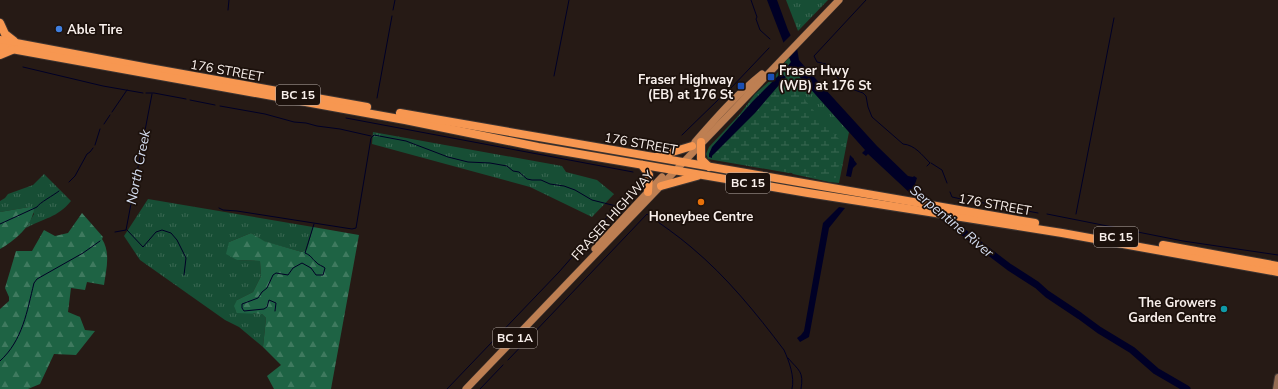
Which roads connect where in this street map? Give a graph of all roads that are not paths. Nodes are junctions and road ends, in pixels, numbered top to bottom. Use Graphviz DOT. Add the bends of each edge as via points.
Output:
graph roads {
  1 [pos="839,0"];
  2 [pos="0,23"];
  3 [pos="0,40"];
  4 [pos="16,46"];
  5 [pos="0,47"];
  6 [pos="0,55"];
  7 [pos="785,55"];
  8 [pos="702,142"];
  9 [pos="692,146"];
  10 [pos="653,158"];
  11 [pos="680,162"];
  12 [pos="642,165"];
  13 [pos="709,167"];
  14 [pos="672,170"];
  15 [pos="702,175"];
  16 [pos="661,186"];
  17 [pos="648,192"];
  18 [pos="604,242"];
  19 [pos="1278,271"];
  20 [pos="1278,377"];
  21 [pos="466,389"];
  22 [pos="1276,389"];
  1 -- 7 [label="main road, FRASER HIGHWAY"];
  2 -- 4 [label="highway" via="5,34"];
  3 -- 4 [label="highway, 176 STREET / BC 15"];
  4 -- 5 [label="highway, BC 15"];
  4 -- 6 [label="highway"];
  4 -- 10 [label="highway, 176 STREET / BC 15"];
  4 -- 12 [label="highway, BC 15"];
  7 -- 8 [label="main road, FRASER HIGHWAY"];
  7 -- 9 [label="main road, FRASER HIGHWAY" via="752,82"];
  8 -- 11 [label="main road, FRASER HIGHWAY"];
  8 -- 13 [label="highway" via="701,159"];
  9 -- 10 [label="highway"];
  9 -- 11 [label="main road, FRASER HIGHWAY"];
  10 -- 11 [label="highway, 176 STREET / BC 15"];
  11 -- 13 [label="highway, 176 STREET / BC 15"];
  11 -- 14 [label="main road, FRASER HIGHWAY / BC 1A"];
  12 -- 14 [label="highway, 176 STREET / BC 15"];
  12 -- 17 [label="highway" via="649,175"];
  13 -- 19 [label="highway, 176 STREET / BC 15" via="954,209"];
  14 -- 15 [label="highway, 176 STREET / BC 15"];
  14 -- 16 [label="main road, FRASER HIGHWAY / BC 1A"];
  14 -- 17 [label="main road, FRASER HIGHWAY / BC 1A"];
  14 -- 18 [label="main road"];
  15 -- 16 [label="highway"];
  15 -- 19 [label="highway, 176 STREET / BC 15"];
  16 -- 18 [label="main road, FRASER HIGHWAY / BC 1A"];
  17 -- 18 [label="main road, FRASER HIGHWAY / BC 1A"];
  18 -- 21 [label="main road, FRASER HIGHWAY / BC 1A"];
  20 -- 22 [label="main road"];
}
